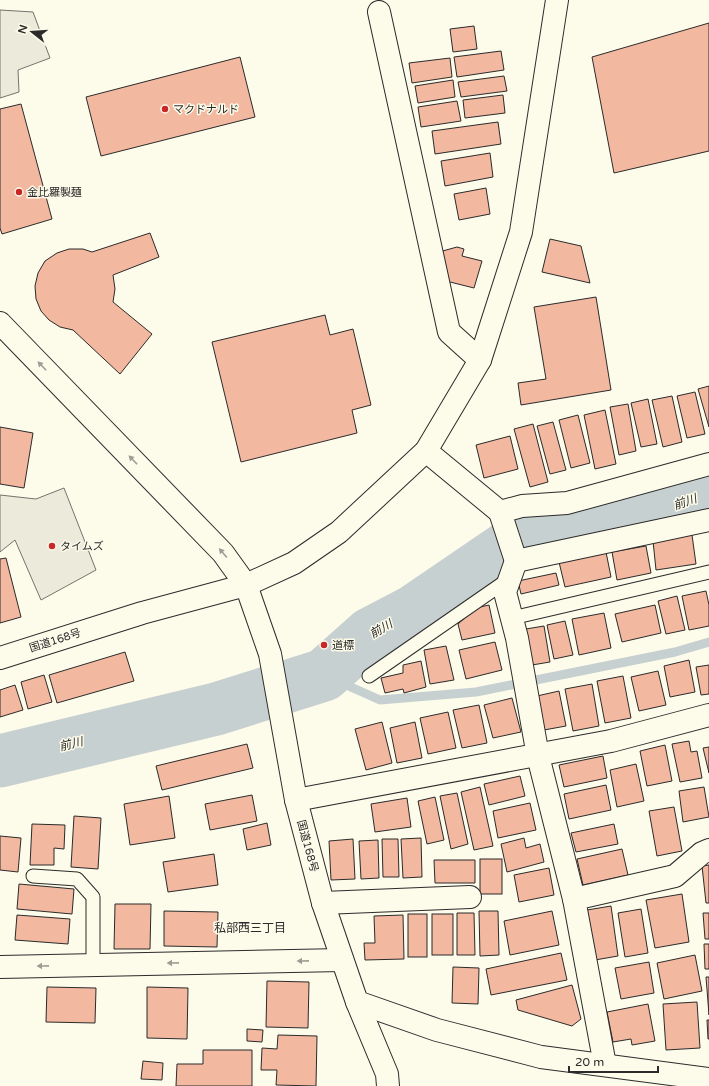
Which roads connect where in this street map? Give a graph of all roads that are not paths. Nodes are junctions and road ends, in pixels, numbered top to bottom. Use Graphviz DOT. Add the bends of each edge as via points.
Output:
graph roads {
  1 [pos="557,0"];
  2 [pos="379,12"];
  3 [pos="0,324"];
  4 [pos="480,360"];
  5 [pos="426,451"];
  6 [pos="709,464"];
  7 [pos="500,512"];
  8 [pos="709,520"];
  9 [pos="513,570"];
  10 [pos="709,572"];
  11 [pos="246,585"];
  12 [pos="512,618"];
  13 [pos="0,658"];
  14 [pos="369,676"];
  15 [pos="709,715"];
  16 [pos="538,756"];
  17 [pos="296,800"];
  18 [pos="709,850"];
  19 [pos="33,876"];
  20 [pos="470,897"];
  21 [pos="574,899"];
  22 [pos="323,903"];
  23 [pos="342,960"];
  24 [pos="92,965"];
  25 [pos="0,967"];
  26 [pos="357,1002"];
  27 [pos="605,1065"];
  28 [pos="709,1079"];
  29 [pos="388,1086"];
  1 -- 4 [label="main road" via="521,232"];
  2 -- 4 [label="main road" via="449,332"];
  11 -- 3 [label="main road, one-way" via="223,553"];
  4 -- 5 [label="main road"];
  5 -- 7 [label="main road"];
  5 -- 11 [label="main road" via="339,532 294,563"];
  6 -- 7 [label="main road" via="567,503 522,506"];
  7 -- 9 [label="main road"];
  8 -- 9 [label="main road"];
  9 -- 12 [label="main road" via="505,592"];
  9 -- 14 [label="lane"];
  10 -- 12 [label="lane"];
  11 -- 13 [label="main road, 国道168号" via="142,613"];
  11 -- 17 [label="main road, 国道168号" via="270,654"];
  12 -- 16 [label="main road"];
  15 -- 16 [label="main road" via="611,741"];
  16 -- 17 [label="main road"];
  16 -- 21 [label="main road"];
  17 -- 22 [label="main road, 国道168号"];
  18 -- 21 [label="main road" via="676,876"];
  19 -- 24 [label="lane" via="77,879 93,897"];
  20 -- 22 [label="main road"];
  21 -- 27 [label="main road"];
  22 -- 23 [label="main road, 国道168号"];
  23 -- 24 [label="main road, one-way"];
  23 -- 26 [label="main road, 国道168号"];
  24 -- 25 [label="main road, one-way"];
  26 -- 27 [label="main road" via="437,1030 541,1057"];
  26 -- 29 [label="main road, 国道168号" via="387,1074"];
  27 -- 28 [label="main road"];
}
